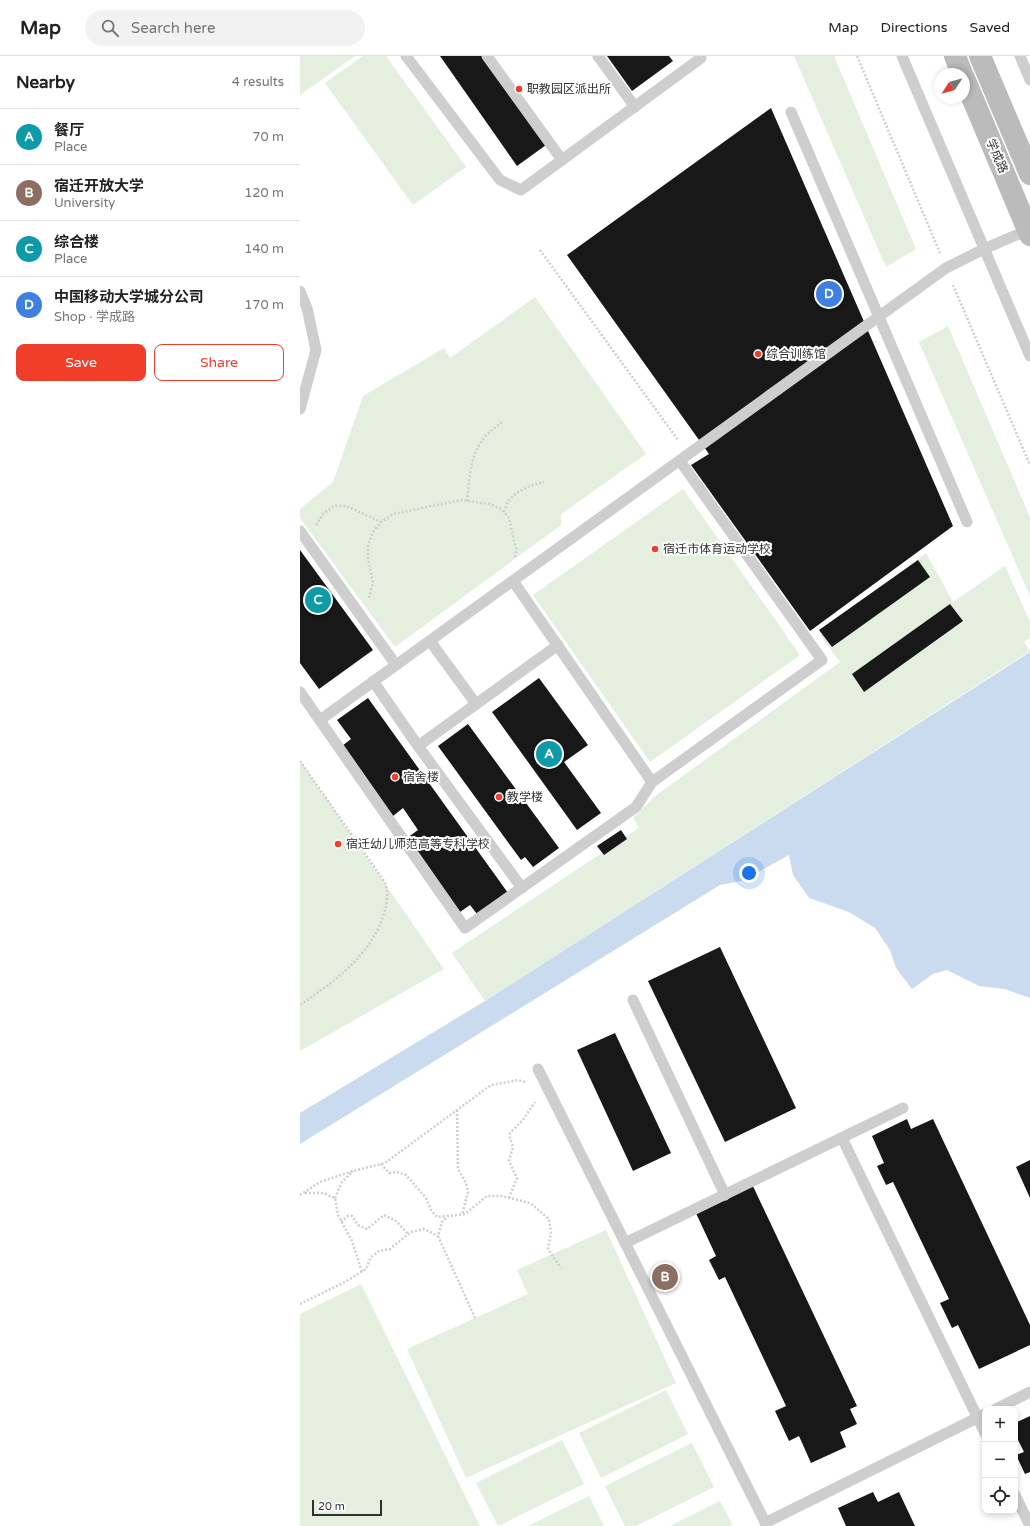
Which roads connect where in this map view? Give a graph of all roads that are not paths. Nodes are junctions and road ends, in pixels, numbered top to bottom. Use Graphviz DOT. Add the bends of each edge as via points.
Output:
graph roads {
  1 [pos="406,56"];
  2 [pos="487,56"];
  3 [pos="598,56"];
  4 [pos="700,56"];
  5 [pos="902,56"];
  6 [pos="955,56"];
  7 [pos="980,56"];
  8 [pos="1020,56"];
  9 [pos="960,68"];
  10 [pos="1030,80"];
  11 [pos="970,92"];
  12 [pos="635,107"];
  13 [pos="791,112"];
  14 [pos="562,160"];
  15 [pos="1030,174"];
  16 [pos="1029,232"];
  17 [pos="984,249"];
  18 [pos="300,291"];
  19 [pos="879,317"];
  20 [pos="1030,356"];
  21 [pos="300,409"];
  22 [pos="684,458"];
  23 [pos="967,522"];
  24 [pos="301,532"];
  25 [pos="513,581"];
  26 [pos="430,641"];
  27 [pos="558,645"];
  28 [pos="396,665"];
  29 [pos="374,681"];
  30 [pos="300,692"];
  31 [pos="476,704"];
  32 [pos="320,720"];
  33 [pos="418,746"];
  34 [pos="652,782"];
  35 [pos="522,888"];
  36 [pos="632,1000"];
  37 [pos="538,1069"];
  38 [pos="902,1108"];
  39 [pos="842,1138"];
  40 [pos="725,1195"];
  41 [pos="625,1243"];
  42 [pos="1030,1392"];
  43 [pos="1002,1406"];
  44 [pos="981,1416"];
  45 [pos="1018,1501"];
  46 [pos="766,1524"];
  47 [pos="1030,1526"];
  1 -- 14 [label="lane" via="500,180 521,190"];
  2 -- 14 [label="lane"];
  3 -- 12 [label="lane"];
  4 -- 12 [label="lane" via="701,58"];
  5 -- 17 [label="lane"];
  6 -- 9 [label="main road"];
  7 -- 15 [label="main road, 学成路"];
  8 -- 10 [label="lane"];
  11 -- 16 [label="main road, 学成路"];
  12 -- 14 [label="lane"];
  13 -- 19 [label="lane"];
  16 -- 17 [label="lane"];
  17 -- 19 [label="lane" via="946,268"];
  17 -- 20 [label="lane"];
  18 -- 21 [label="lane" via="307,308 316,350"];
  19 -- 22 [label="lane"];
  19 -- 23 [label="lane"];
  22 -- 25 [label="lane"];
  22 -- 34 [label="lane" via="822,660"];
  24 -- 28 [label="lane"];
  25 -- 26 [label="lane"];
  25 -- 27 [label="lane"];
  26 -- 28 [label="lane"];
  26 -- 31 [label="lane"];
  27 -- 31 [label="lane"];
  27 -- 34 [label="lane"];
  28 -- 29 [label="lane"];
  29 -- 32 [label="lane"];
  29 -- 33 [label="lane"];
  30 -- 32 [label="lane"];
  31 -- 33 [label="lane"];
  32 -- 35 [label="lane" via="465,928"];
  33 -- 35 [label="lane"];
  34 -- 35 [label="lane" via="636,807"];
  36 -- 40 [label="lane"];
  37 -- 41 [label="lane"];
  38 -- 39 [label="lane"];
  39 -- 40 [label="lane"];
  39 -- 44 [label="lane"];
  40 -- 41 [label="lane"];
  41 -- 46 [label="lane"];
  42 -- 43 [label="lane"];
  44 -- 46 [label="lane"];
  45 -- 47 [label="lane"];
}
